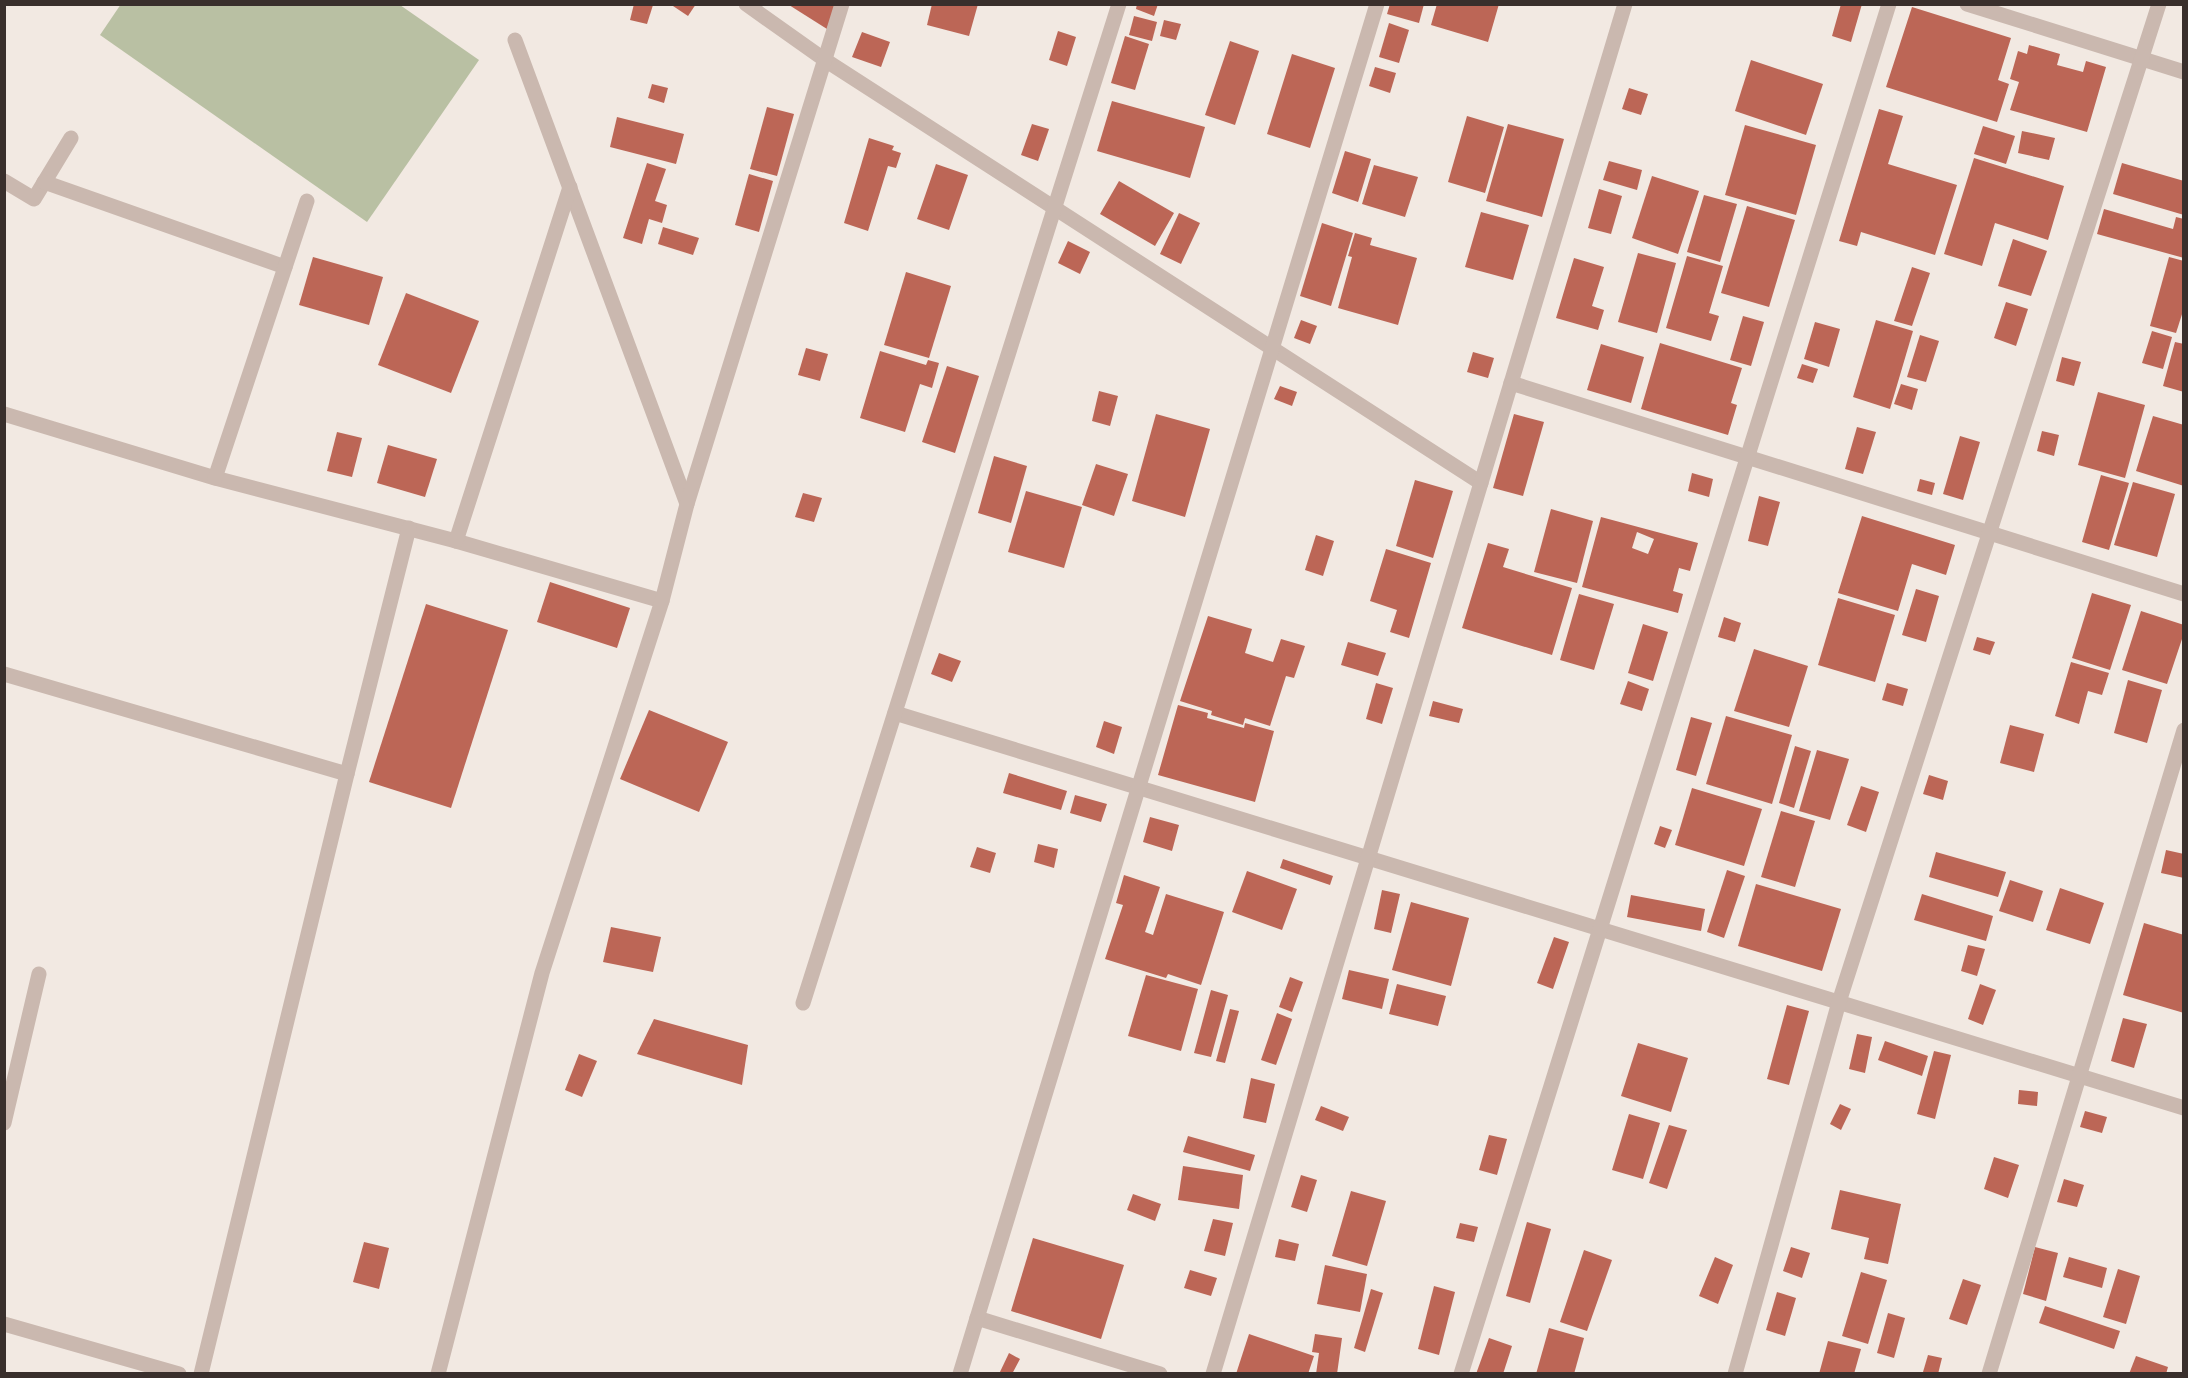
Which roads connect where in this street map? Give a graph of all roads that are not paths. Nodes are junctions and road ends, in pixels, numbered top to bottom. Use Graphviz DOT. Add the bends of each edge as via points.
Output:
graph roads {
  1 [pos="746,4"];
  2 [pos="842,4"];
  3 [pos="1119,4"];
  4 [pos="1377,4"];
  5 [pos="1625,4"];
  6 [pos="1889,4"];
  7 [pos="1967,4"];
  8 [pos="2159,4"];
  9 [pos="515,40"];
  10 [pos="2142,59"];
  11 [pos="825,60"];
  12 [pos="2184,72"];
  13 [pos="71,138"];
  14 [pos="4,181"];
  15 [pos="44,182"];
  16 [pos="570,187"];
  17 [pos="307,201"];
  18 [pos="1055,207"];
  19 [pos="285,267"];
  20 [pos="1272,347"];
  21 [pos="1511,383"];
  22 [pos="4,414"];
  23 [pos="1748,457"];
  24 [pos="214,478"];
  25 [pos="1481,483"];
  26 [pos="687,504"];
  27 [pos="409,528"];
  28 [pos="1989,533"];
  29 [pos="456,541"];
  30 [pos="2184,594"];
  31 [pos="662,601"];
  32 [pos="4,674"];
  33 [pos="895,713"];
  34 [pos="2184,730"];
  35 [pos="347,774"];
  36 [pos="1138,788"];
  37 [pos="1368,858"];
  38 [pos="1600,929"];
  39 [pos="39,974"];
  40 [pos="1839,1002"];
  41 [pos="804,1003"];
  42 [pos="2079,1076"];
  43 [pos="2184,1108"];
  44 [pos="4,1124"];
  45 [pos="977,1318"];
  46 [pos="4,1324"];
  47 [pos="179,1374"];
  48 [pos="201,1374"];
  49 [pos="438,1374"];
  50 [pos="960,1374"];
  51 [pos="1160,1374"];
  52 [pos="1213,1374"];
  53 [pos="1461,1374"];
  54 [pos="1735,1374"];
  55 [pos="1989,1374"];
  1 -- 11 [label="street"];
  2 -- 11 [label="street"];
  3 -- 18 [label="street"];
  4 -- 20 [label="street"];
  5 -- 21 [label="street"];
  6 -- 23 [label="street"];
  7 -- 10 [label="street"];
  8 -- 10 [label="street"];
  9 -- 16 [label="street"];
  10 -- 12 [label="street"];
  10 -- 28 [label="street"];
  11 -- 18 [label="street"];
  11 -- 26 [label="street"];
  13 -- 15 [label="street"];
  14 -- 15 [label="street" via="34,199"];
  15 -- 19 [label="street"];
  16 -- 26 [label="street"];
  16 -- 29 [label="street"];
  17 -- 19 [label="street"];
  18 -- 20 [label="street"];
  18 -- 33 [label="street"];
  19 -- 24 [label="street"];
  20 -- 25 [label="street"];
  20 -- 36 [label="street"];
  21 -- 23 [label="street"];
  21 -- 25 [label="street"];
  22 -- 24 [label="street"];
  23 -- 28 [label="street"];
  23 -- 38 [label="street"];
  24 -- 27 [label="street"];
  25 -- 37 [label="street"];
  26 -- 31 [label="street"];
  27 -- 29 [label="street"];
  27 -- 35 [label="street"];
  28 -- 30 [label="street"];
  28 -- 40 [label="street"];
  29 -- 31 [label="street"];
  31 -- 49 [label="street" via="542,973"];
  32 -- 35 [label="street"];
  33 -- 36 [label="street"];
  33 -- 41 [label="street"];
  34 -- 42 [label="street"];
  35 -- 48 [label="street"];
  36 -- 37 [label="street"];
  36 -- 45 [label="street"];
  37 -- 38 [label="street"];
  37 -- 52 [label="street"];
  38 -- 40 [label="street"];
  38 -- 53 [label="street"];
  39 -- 44 [label="street"];
  40 -- 42 [label="street"];
  40 -- 54 [label="street"];
  42 -- 43 [label="street"];
  42 -- 55 [label="street"];
  45 -- 50 [label="street"];
  45 -- 51 [label="street"];
  46 -- 47 [label="street"];
}
